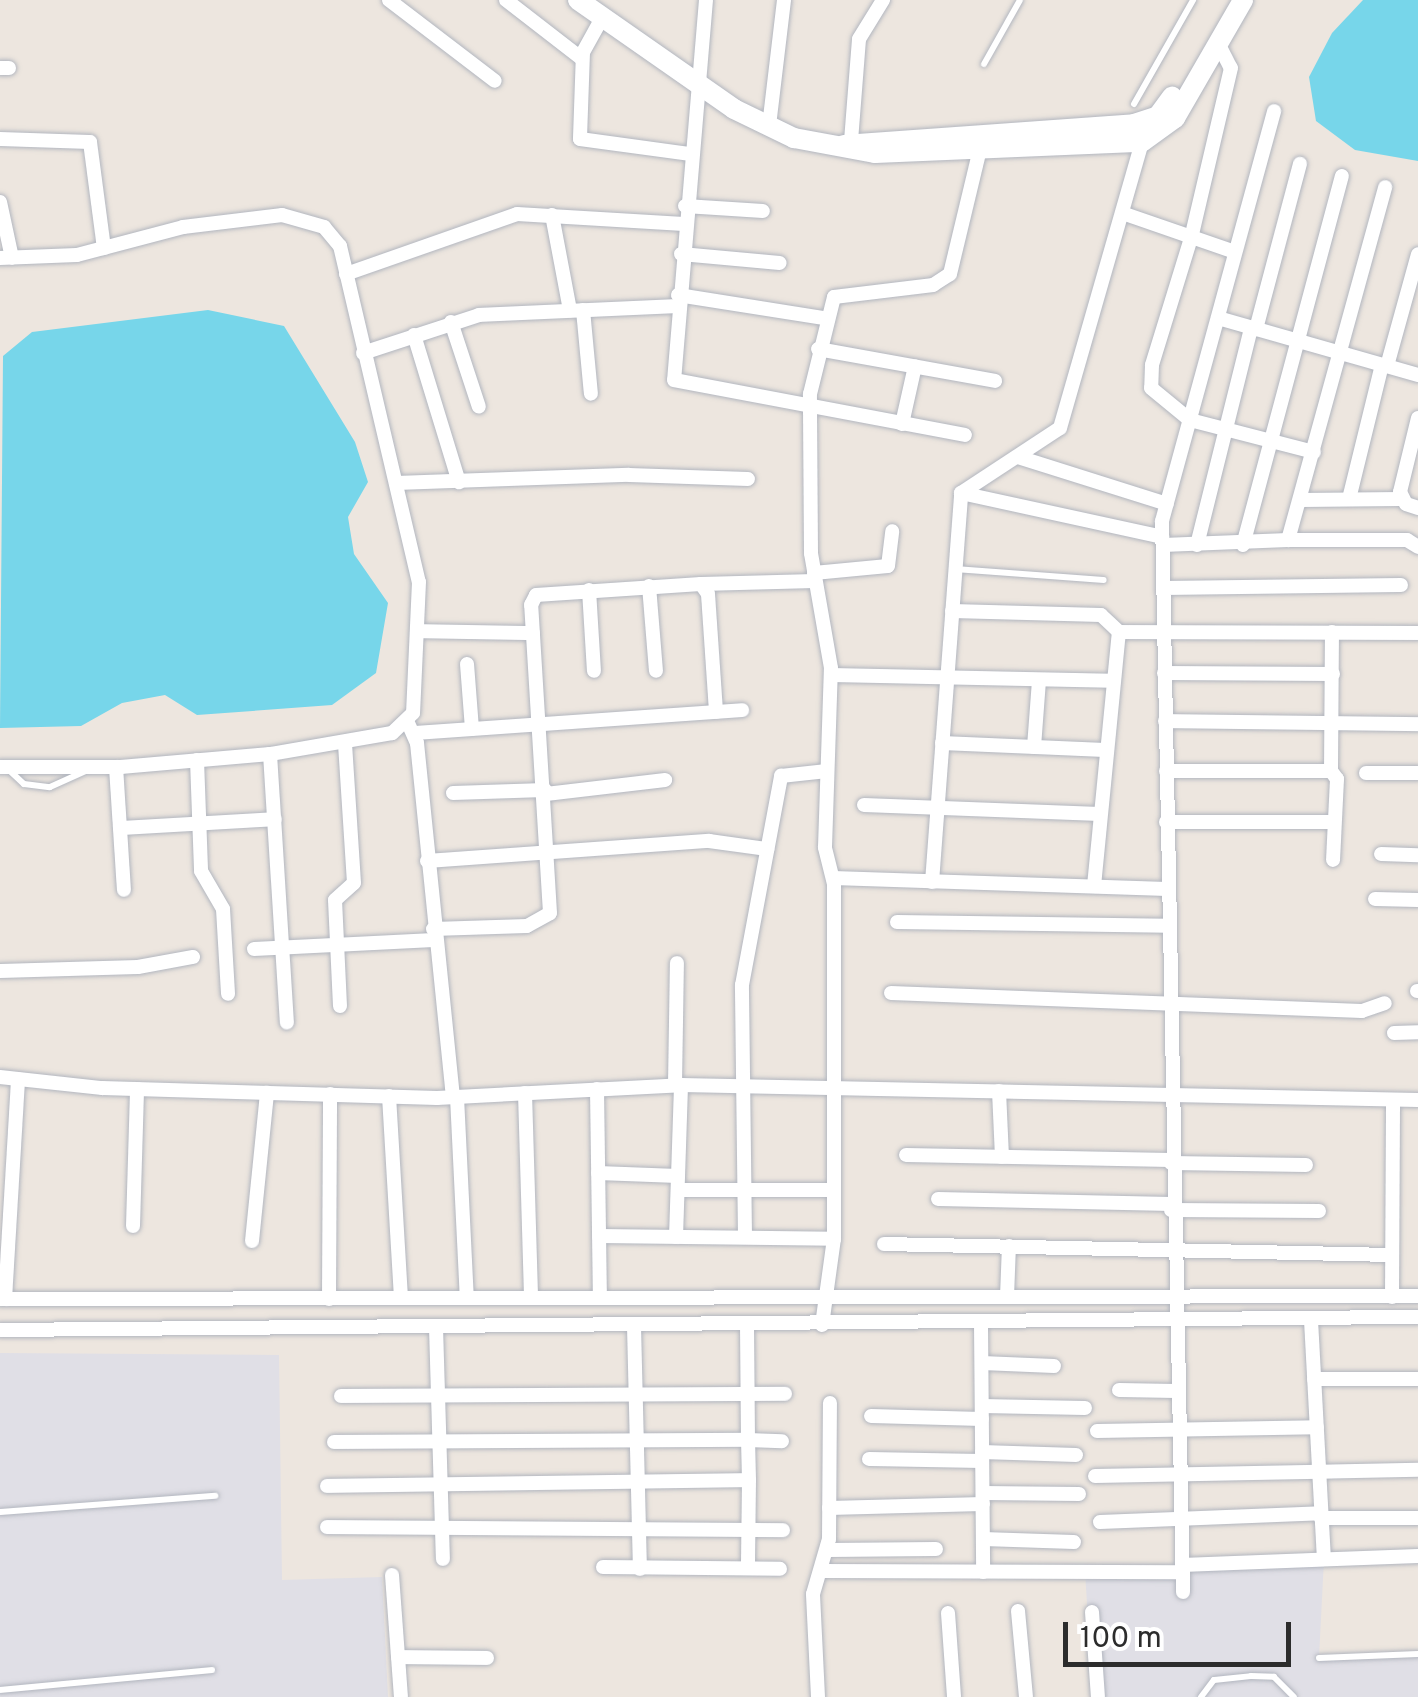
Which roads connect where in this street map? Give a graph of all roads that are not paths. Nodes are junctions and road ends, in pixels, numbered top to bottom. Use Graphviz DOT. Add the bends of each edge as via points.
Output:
graph roads {
  1 [pos="389,0"];
  2 [pos="506,0"];
  3 [pos="578,0"];
  4 [pos="706,0"];
  5 [pos="784,0"];
  6 [pos="882,0"];
  7 [pos="1020,0"];
  8 [pos="1193,0"];
  9 [pos="1228,0"];
  10 [pos="1243,0"];
  11 [pos="602,18"];
  12 [pos="1218,42"];
  13 [pos="582,59"];
  14 [pos="984,64"];
  15 [pos="496,81"];
  16 [pos="695,82"];
  17 [pos="1134,104"];
  18 [pos="1274,111"];
  19 [pos="1149,121"];
  20 [pos="769,126"];
  21 [pos="0,139"];
  22 [pos="1142,142"];
  23 [pos="844,144"];
  24 [pos="980,149"];
  25 [pos="689,154"];
  26 [pos="1300,164"];
  27 [pos="1342,176"];
  28 [pos="1386,188"];
  29 [pos="0,202"];
  30 [pos="685,206"];
  31 [pos="763,211"];
  32 [pos="1125,214"];
  33 [pos="552,215"];
  34 [pos="684,224"];
  35 [pos="1191,238"];
  36 [pos="104,248"];
  37 [pos="1235,252"];
  38 [pos="681,254"];
  39 [pos="1418,254"];
  40 [pos="6,258"];
  41 [pos="780,263"];
  42 [pos="346,274"];
  43 [pos="678,300"];
  44 [pos="576,310"];
  45 [pos="824,318"];
  46 [pos="1218,318"];
  47 [pos="451,322"];
  48 [pos="1254,328"];
  49 [pos="414,335"];
  50 [pos="1294,340"];
  51 [pos="818,348"];
  52 [pos="363,352"];
  53 [pos="1340,353"];
  54 [pos="914,366"];
  55 [pos="1384,366"];
  56 [pos="1418,376"];
  57 [pos="995,381"];
  58 [pos="591,394"];
  59 [pos="479,407"];
  60 [pos="809,407"];
  61 [pos="1418,418"];
  62 [pos="1190,420"];
  63 [pos="902,424"];
  64 [pos="1226,430"];
  65 [pos="965,435"];
  66 [pos="1269,441"];
  67 [pos="1314,452"];
  68 [pos="1018,457"];
  69 [pos="748,479"];
  70 [pos="396,482"];
  71 [pos="459,482"];
  72 [pos="961,493"];
  73 [pos="1349,499"];
  74 [pos="1401,499"];
  75 [pos="1301,500"];
  76 [pos="1167,504"];
  77 [pos="1418,508"];
  78 [pos="892,531"];
  79 [pos="1288,540"];
  80 [pos="1163,541"];
  81 [pos="1197,545"];
  82 [pos="1243,546"];
  83 [pos="1418,547"];
  84 [pos="954,569"];
  85 [pos="814,577"];
  86 [pos="1104,580"];
  87 [pos="701,584"];
  88 [pos="1401,584"];
  89 [pos="650,586"];
  90 [pos="1163,588"];
  91 [pos="589,590"];
  92 [pos="952,611"];
  93 [pos="417,631"];
  94 [pos="1119,632"];
  95 [pos="1164,632"];
  96 [pos="1332,632"];
  97 [pos="533,633"];
  98 [pos="1418,633"];
  99 [pos="468,664"];
  100 [pos="594,671"];
  101 [pos="656,671"];
  102 [pos="1164,674"];
  103 [pos="1332,674"];
  104 [pos="831,676"];
  105 [pos="947,678"];
  106 [pos="1038,680"];
  107 [pos="1111,681"];
  108 [pos="742,710"];
  109 [pos="716,712"];
  110 [pos="1165,720"];
  111 [pos="1334,722"];
  112 [pos="541,724"];
  113 [pos="1418,724"];
  114 [pos="411,728"];
  115 [pos="472,729"];
  116 [pos="345,742"];
  117 [pos="942,742"];
  118 [pos="1034,747"];
  119 [pos="1105,750"];
  120 [pos="270,754"];
  121 [pos="197,760"];
  122 [pos="116,767"];
  123 [pos="4,768"];
  124 [pos="1166,771"];
  125 [pos="1331,771"];
  126 [pos="827,772"];
  127 [pos="1366,773"];
  128 [pos="1418,773"];
  129 [pos="665,780"];
  130 [pos="546,792"];
  131 [pos="453,793"];
  132 [pos="864,805"];
  133 [pos="938,808"];
  134 [pos="1100,814"];
  135 [pos="274,819"];
  136 [pos="200,822"];
  137 [pos="1166,822"];
  138 [pos="1334,822"];
  139 [pos="120,828"];
  140 [pos="766,848"];
  141 [pos="550,853"];
  142 [pos="1381,854"];
  143 [pos="1418,855"];
  144 [pos="427,860"];
  145 [pos="1333,860"];
  146 [pos="833,878"];
  147 [pos="932,882"];
  148 [pos="1094,886"];
  149 [pos="1167,889"];
  150 [pos="124,890"];
  151 [pos="1376,899"];
  152 [pos="1418,900"];
  153 [pos="897,922"];
  154 [pos="1168,926"];
  155 [pos="433,934"];
  156 [pos="337,944"];
  157 [pos="283,948"];
  158 [pos="254,949"];
  159 [pos="193,957"];
  160 [pos="677,963"];
  161 [pos="0,971"];
  162 [pos="891,993"];
  163 [pos="228,994"];
  164 [pos="1168,1002"];
  165 [pos="1385,1003"];
  166 [pos="340,1006"];
  167 [pos="287,1022"];
  168 [pos="1418,1032"];
  169 [pos="1394,1033"];
  170 [pos="0,1078"];
  171 [pos="18,1079"];
  172 [pos="678,1085"];
  173 [pos="742,1086"];
  174 [pos="831,1088"];
  175 [pos="137,1089"];
  176 [pos="597,1089"];
  177 [pos="1000,1090"];
  178 [pos="267,1093"];
  179 [pos="525,1093"];
  180 [pos="330,1094"];
  181 [pos="1170,1094"];
  182 [pos="389,1096"];
  183 [pos="455,1096"];
  184 [pos="1393,1100"];
  185 [pos="1418,1100"];
  186 [pos="906,1155"];
  187 [pos="1002,1157"];
  188 [pos="1171,1161"];
  189 [pos="1306,1165"];
  190 [pos="598,1173"];
  191 [pos="678,1183"];
  192 [pos="833,1190"];
  193 [pos="744,1191"];
  194 [pos="938,1199"];
  195 [pos="1171,1207"];
  196 [pos="1319,1211"];
  197 [pos="133,1226"];
  198 [pos="599,1236"];
  199 [pos="676,1236"];
  200 [pos="745,1238"];
  201 [pos="834,1238"];
  202 [pos="252,1242"];
  203 [pos="884,1244"];
  204 [pos="1009,1246"];
  205 [pos="1172,1250"];
  206 [pos="1392,1255"];
  207 [pos="1392,1296"];
  208 [pos="1418,1296"];
  209 [pos="827,1297"];
  210 [pos="1007,1297"];
  211 [pos="1173,1297"];
  212 [pos="328,1298"];
  213 [pos="401,1298"];
  214 [pos="467,1298"];
  215 [pos="531,1298"];
  216 [pos="600,1298"];
  217 [pos="656,1298"];
  218 [pos="2,1299"];
  219 [pos="1418,1317"];
  220 [pos="1311,1320"];
  221 [pos="1174,1323"];
  222 [pos="981,1324"];
  223 [pos="747,1325"];
  224 [pos="822,1325"];
  225 [pos="634,1326"];
  226 [pos="657,1326"];
  227 [pos="436,1327"];
  228 [pos="0,1330"];
  229 [pos="982,1363"];
  230 [pos="1054,1366"];
  231 [pos="1418,1378"];
  232 [pos="1314,1380"];
  233 [pos="1119,1390"];
  234 [pos="1176,1391"];
  235 [pos="746,1393"];
  236 [pos="636,1394"];
  237 [pos="786,1394"];
  238 [pos="438,1395"];
  239 [pos="340,1396"];
  240 [pos="830,1403"];
  241 [pos="1085,1408"];
  242 [pos="982,1412"];
  243 [pos="871,1416"];
  244 [pos="1317,1427"];
  245 [pos="1097,1431"];
  246 [pos="1177,1431"];
  247 [pos="748,1440"];
  248 [pos="636,1441"];
  249 [pos="782,1441"];
  250 [pos="334,1442"];
  251 [pos="440,1443"];
  252 [pos="1076,1455"];
  253 [pos="982,1456"];
  254 [pos="870,1459"];
  255 [pos="1418,1470"];
  256 [pos="1319,1472"];
  257 [pos="1095,1476"];
  258 [pos="1179,1477"];
  259 [pos="749,1480"];
  260 [pos="636,1482"];
  261 [pos="328,1486"];
  262 [pos="442,1486"];
  263 [pos="1079,1494"];
  264 [pos="215,1496"];
  265 [pos="983,1499"];
  266 [pos="829,1508"];
  267 [pos="0,1512"];
  268 [pos="1321,1516"];
  269 [pos="1418,1518"];
  270 [pos="1180,1519"];
  271 [pos="1100,1522"];
  272 [pos="326,1526"];
  273 [pos="442,1528"];
  274 [pos="639,1530"];
  275 [pos="747,1530"];
  276 [pos="783,1530"];
  277 [pos="983,1539"];
  278 [pos="1074,1542"];
  279 [pos="936,1549"];
  280 [pos="828,1550"];
  281 [pos="1418,1556"];
  282 [pos="443,1559"];
  283 [pos="1324,1559"];
  284 [pos="602,1566"];
  285 [pos="748,1567"];
  286 [pos="1182,1568"];
  287 [pos="640,1569"];
  288 [pos="780,1569"];
  289 [pos="820,1572"];
  290 [pos="983,1572"];
  291 [pos="392,1575"];
  292 [pos="1183,1592"];
  293 [pos="1018,1611"];
  294 [pos="1092,1612"];
  295 [pos="948,1613"];
  296 [pos="1418,1654"];
  297 [pos="398,1657"];
  298 [pos="487,1658"];
  299 [pos="1319,1658"];
  300 [pos="212,1670"];
  301 [pos="0,1690"];
  302 [pos="401,1697"];
  303 [pos="818,1697"];
  304 [pos="954,1697"];
  305 [pos="1026,1697"];
  306 [pos="1098,1697"];
  307 [pos="1201,1697"];
  308 [pos="1294,1697"];
  1 -- 15 [label="street"];
  2 -- 13 [label="street"];
  3 -- 11 [label="street"];
  4 -- 16 [label="street"];
  5 -- 20 [label="street"];
  6 -- 23 [label="street" via="858,38"];
  7 -- 14 [label="lane"];
  8 -- 17 [label="lane"];
  9 -- 19 [label="street" via="1166,108"];
  10 -- 12 [label="street"];
  11 -- 13 [label="street"];
  11 -- 16 [label="street"];
  12 -- 22 [label="street" via="1174,118"];
  12 -- 35 [label="street" via="1231,68"];
  13 -- 25 [label="street" via="582,141"];
  16 -- 20 [label="street"];
  16 -- 25 [label="street"];
  18 -- 37 [label="street"];
  19 -- 22 [label="street"];
  19 -- 23 [label="street"];
  20 -- 23 [label="street"];
  21 -- 36 [label="street" via="90,142"];
  22 -- 24 [label="street"];
  22 -- 32 [label="street"];
  23 -- 24 [label="street"];
  24 -- 45 [label="street" via="946,280 842,294 829,302"];
  25 -- 30 [label="street"];
  26 -- 48 [label="street"];
  27 -- 50 [label="street"];
  28 -- 53 [label="street"];
  29 -- 40 [label="street"];
  30 -- 31 [label="street"];
  30 -- 34 [label="street"];
  32 -- 35 [label="street"];
  32 -- 68 [label="street" via="1060,428"];
  33 -- 34 [label="street"];
  33 -- 42 [label="street" via="494,219"];
  33 -- 44 [label="street"];
  34 -- 38 [label="street"];
  35 -- 37 [label="street"];
  35 -- 62 [label="street" via="1150,374 1152,388"];
  36 -- 40 [label="street"];
  36 -- 42 [label="street" via="183,227 282,215 324,227 340,246"];
  37 -- 46 [label="street"];
  38 -- 41 [label="street"];
  38 -- 43 [label="street"];
  39 -- 55 [label="street"];
  42 -- 52 [label="street"];
  43 -- 44 [label="street"];
  43 -- 45 [label="street"];
  43 -- 60 [label="street" via="672,374 678,384"];
  44 -- 47 [label="street"];
  44 -- 58 [label="street"];
  45 -- 51 [label="street"];
  46 -- 48 [label="street"];
  46 -- 62 [label="street"];
  47 -- 49 [label="street"];
  47 -- 59 [label="street"];
  48 -- 50 [label="street"];
  48 -- 64 [label="street"];
  49 -- 52 [label="street"];
  49 -- 71 [label="street"];
  50 -- 53 [label="street"];
  50 -- 66 [label="street"];
  51 -- 54 [label="street"];
  51 -- 60 [label="street"];
  52 -- 70 [label="street"];
  53 -- 55 [label="street"];
  53 -- 67 [label="street"];
  54 -- 57 [label="street"];
  54 -- 63 [label="street"];
  55 -- 56 [label="street"];
  55 -- 73 [label="street"];
  60 -- 63 [label="street"];
  60 -- 85 [label="street"];
  61 -- 74 [label="street"];
  62 -- 64 [label="street"];
  62 -- 76 [label="street"];
  63 -- 65 [label="street"];
  64 -- 66 [label="street"];
  64 -- 81 [label="street"];
  66 -- 67 [label="street"];
  66 -- 82 [label="street"];
  67 -- 75 [label="street"];
  68 -- 72 [label="street"];
  68 -- 76 [label="street"];
  69 -- 71 [label="street" via="629,475"];
  70 -- 71 [label="street"];
  70 -- 93 [label="street" via="416,550"];
  72 -- 80 [label="street"];
  72 -- 84 [label="street"];
  73 -- 74 [label="street"];
  73 -- 75 [label="street"];
  74 -- 77 [label="street"];
  75 -- 79 [label="street"];
  76 -- 80 [label="street"];
  78 -- 85 [label="street" via="884,568"];
  79 -- 82 [label="street"];
  79 -- 83 [label="street" via="1407,540"];
  80 -- 81 [label="street"];
  80 -- 90 [label="street"];
  81 -- 82 [label="street"];
  84 -- 86 [label="lane"];
  84 -- 92 [label="street"];
  85 -- 87 [label="street"];
  85 -- 104 [label="street"];
  87 -- 89 [label="street"];
  87 -- 109 [label="street" via="708,594"];
  88 -- 90 [label="street"];
  89 -- 91 [label="street"];
  89 -- 101 [label="street"];
  90 -- 95 [label="street"];
  91 -- 97 [label="street" via="536,595"];
  91 -- 100 [label="street"];
  92 -- 94 [label="street" via="1101,615"];
  92 -- 105 [label="street"];
  93 -- 97 [label="street"];
  93 -- 114 [label="street"];
  94 -- 95 [label="street"];
  94 -- 107 [label="street"];
  95 -- 96 [label="street"];
  95 -- 102 [label="street"];
  96 -- 98 [label="street"];
  96 -- 103 [label="street"];
  97 -- 112 [label="street"];
  99 -- 115 [label="street"];
  102 -- 103 [label="street"];
  102 -- 110 [label="street"];
  103 -- 111 [label="street"];
  104 -- 105 [label="street"];
  104 -- 126 [label="street"];
  105 -- 106 [label="street"];
  105 -- 117 [label="street"];
  106 -- 107 [label="street"];
  106 -- 118 [label="street"];
  107 -- 119 [label="street"];
  108 -- 109 [label="street"];
  109 -- 112 [label="street"];
  110 -- 111 [label="street"];
  110 -- 124 [label="street"];
  111 -- 113 [label="street"];
  111 -- 125 [label="street"];
  112 -- 115 [label="street"];
  112 -- 130 [label="street"];
  114 -- 115 [label="street"];
  114 -- 116 [label="street"];
  114 -- 144 [label="street"];
  116 -- 120 [label="street"];
  116 -- 156 [label="street" via="354,882 336,897"];
  117 -- 118 [label="street"];
  117 -- 133 [label="street"];
  118 -- 119 [label="street"];
  119 -- 134 [label="street"];
  120 -- 121 [label="street"];
  120 -- 135 [label="street"];
  121 -- 122 [label="street"];
  121 -- 136 [label="street"];
  122 -- 123 [label="street"];
  122 -- 139 [label="street"];
  124 -- 125 [label="street"];
  124 -- 137 [label="street"];
  125 -- 138 [label="street" via="1337,780"];
  126 -- 140 [label="street" via="780,776"];
  126 -- 146 [label="street" via="825,847"];
  127 -- 128 [label="street"];
  129 -- 130 [label="street"];
  130 -- 131 [label="street"];
  130 -- 141 [label="street"];
  132 -- 133 [label="street"];
  133 -- 134 [label="street"];
  133 -- 147 [label="street"];
  134 -- 148 [label="street"];
  135 -- 136 [label="street"];
  135 -- 157 [label="street"];
  136 -- 139 [label="street"];
  136 -- 163 [label="street" via="203,881 223,909"];
  137 -- 138 [label="street"];
  137 -- 149 [label="street"];
  138 -- 145 [label="street"];
  139 -- 150 [label="street"];
  140 -- 141 [label="street" via="709,841"];
  140 -- 173 [label="street" via="742,985"];
  141 -- 144 [label="street"];
  141 -- 155 [label="street" via="545,920"];
  142 -- 143 [label="street"];
  144 -- 155 [label="street"];
  146 -- 147 [label="street"];
  146 -- 174 [label="street"];
  147 -- 148 [label="street"];
  148 -- 149 [label="street"];
  149 -- 154 [label="street"];
  151 -- 152 [label="street"];
  153 -- 154 [label="street"];
  154 -- 164 [label="street"];
  155 -- 156 [label="street"];
  155 -- 183 [label="street" via="449,1007"];
  156 -- 157 [label="street"];
  156 -- 166 [label="street"];
  157 -- 158 [label="street"];
  157 -- 167 [label="street"];
  159 -- 161 [label="street" via="138,968"];
  160 -- 172 [label="street"];
  162 -- 164 [label="street"];
  164 -- 165 [label="street" via="1362,1011"];
  164 -- 181 [label="street"];
  168 -- 169 [label="street"];
  170 -- 171 [label="street"];
  171 -- 175 [label="street"];
  171 -- 218 [label="street"];
  172 -- 173 [label="street"];
  172 -- 176 [label="street"];
  172 -- 191 [label="street"];
  173 -- 174 [label="street"];
  173 -- 193 [label="street"];
  174 -- 177 [label="street"];
  174 -- 192 [label="street"];
  175 -- 178 [label="street"];
  175 -- 197 [label="street"];
  176 -- 179 [label="street"];
  176 -- 190 [label="street"];
  177 -- 181 [label="street"];
  177 -- 187 [label="street"];
  178 -- 180 [label="street"];
  178 -- 202 [label="street"];
  179 -- 183 [label="street"];
  179 -- 215 [label="street"];
  180 -- 182 [label="street"];
  180 -- 212 [label="street"];
  181 -- 184 [label="street"];
  181 -- 188 [label="street"];
  182 -- 183 [label="street"];
  182 -- 213 [label="street"];
  183 -- 214 [label="street"];
  184 -- 185 [label="street"];
  184 -- 206 [label="street"];
  186 -- 187 [label="street"];
  187 -- 188 [label="street"];
  188 -- 189 [label="street"];
  188 -- 195 [label="street"];
  190 -- 191 [label="street"];
  190 -- 198 [label="street"];
  191 -- 193 [label="street"];
  191 -- 199 [label="street"];
  192 -- 193 [label="street"];
  192 -- 201 [label="street"];
  193 -- 200 [label="street"];
  194 -- 195 [label="street"];
  195 -- 196 [label="street"];
  195 -- 205 [label="street"];
  198 -- 199 [label="street"];
  198 -- 216 [label="street"];
  199 -- 200 [label="street"];
  200 -- 201 [label="street"];
  201 -- 209 [label="street"];
  203 -- 204 [label="street"];
  204 -- 205 [label="street"];
  204 -- 210 [label="street"];
  205 -- 206 [label="street"];
  205 -- 211 [label="street"];
  206 -- 207 [label="street"];
  207 -- 208 [label="street"];
  207 -- 211 [label="street"];
  209 -- 210 [label="street"];
  209 -- 217 [label="street"];
  209 -- 224 [label="street"];
  210 -- 211 [label="street"];
  211 -- 221 [label="street"];
  212 -- 213 [label="street"];
  212 -- 218 [label="street"];
  213 -- 214 [label="street"];
  214 -- 215 [label="street"];
  215 -- 216 [label="street"];
  216 -- 217 [label="street"];
  217 -- 226 [label="street"];
  219 -- 220 [label="street"];
  220 -- 221 [label="street"];
  220 -- 232 [label="street"];
  221 -- 222 [label="street"];
  221 -- 234 [label="street"];
  222 -- 224 [label="street"];
  222 -- 229 [label="street"];
  223 -- 224 [label="street"];
  223 -- 226 [label="street"];
  223 -- 235 [label="street"];
  225 -- 226 [label="street"];
  225 -- 227 [label="street"];
  225 -- 236 [label="street"];
  227 -- 228 [label="street"];
  227 -- 238 [label="street"];
  229 -- 230 [label="street"];
  229 -- 242 [label="street"];
  231 -- 232 [label="street"];
  232 -- 244 [label="street"];
  233 -- 234 [label="street"];
  234 -- 246 [label="street"];
  235 -- 236 [label="street"];
  235 -- 237 [label="street"];
  235 -- 247 [label="street"];
  236 -- 238 [label="street"];
  236 -- 248 [label="street"];
  238 -- 239 [label="street"];
  238 -- 251 [label="street"];
  240 -- 266 [label="street"];
  241 -- 242 [label="street"];
  242 -- 243 [label="street"];
  242 -- 253 [label="street"];
  244 -- 246 [label="street"];
  244 -- 256 [label="street"];
  245 -- 246 [label="street"];
  246 -- 258 [label="street"];
  247 -- 248 [label="street"];
  247 -- 249 [label="street"];
  247 -- 259 [label="street"];
  248 -- 251 [label="street"];
  248 -- 260 [label="street"];
  250 -- 251 [label="street"];
  251 -- 262 [label="street"];
  252 -- 253 [label="street"];
  253 -- 254 [label="street"];
  253 -- 265 [label="street"];
  255 -- 256 [label="street"];
  256 -- 258 [label="street"];
  256 -- 268 [label="street"];
  257 -- 258 [label="street"];
  258 -- 270 [label="street"];
  259 -- 260 [label="street"];
  259 -- 275 [label="street"];
  260 -- 262 [label="street"];
  260 -- 274 [label="street"];
  261 -- 262 [label="street"];
  262 -- 273 [label="street"];
  263 -- 265 [label="street"];
  264 -- 267 [label="lane"];
  265 -- 266 [label="street"];
  265 -- 277 [label="street"];
  266 -- 280 [label="street"];
  268 -- 269 [label="street"];
  268 -- 270 [label="street"];
  268 -- 283 [label="street"];
  270 -- 271 [label="street"];
  270 -- 286 [label="street"];
  272 -- 273 [label="street"];
  273 -- 274 [label="street"];
  273 -- 282 [label="street"];
  274 -- 275 [label="street"];
  274 -- 287 [label="street"];
  275 -- 276 [label="street"];
  275 -- 285 [label="street"];
  277 -- 278 [label="street"];
  277 -- 290 [label="street"];
  279 -- 280 [label="street"];
  280 -- 289 [label="street"];
  281 -- 283 [label="street"];
  283 -- 286 [label="street"];
  284 -- 287 [label="street"];
  285 -- 287 [label="street"];
  285 -- 288 [label="street"];
  286 -- 290 [label="street"];
  286 -- 292 [label="street"];
  289 -- 290 [label="street"];
  289 -- 303 [label="street" via="813,1594"];
  291 -- 297 [label="street"];
  293 -- 305 [label="street"];
  294 -- 306 [label="street"];
  295 -- 304 [label="street"];
  296 -- 299 [label="lane"];
  297 -- 298 [label="street"];
  297 -- 302 [label="street"];
  300 -- 301 [label="lane"];
  307 -- 308 [label="lane" via="1214,1680 1251,1676 1274,1677"];
}
